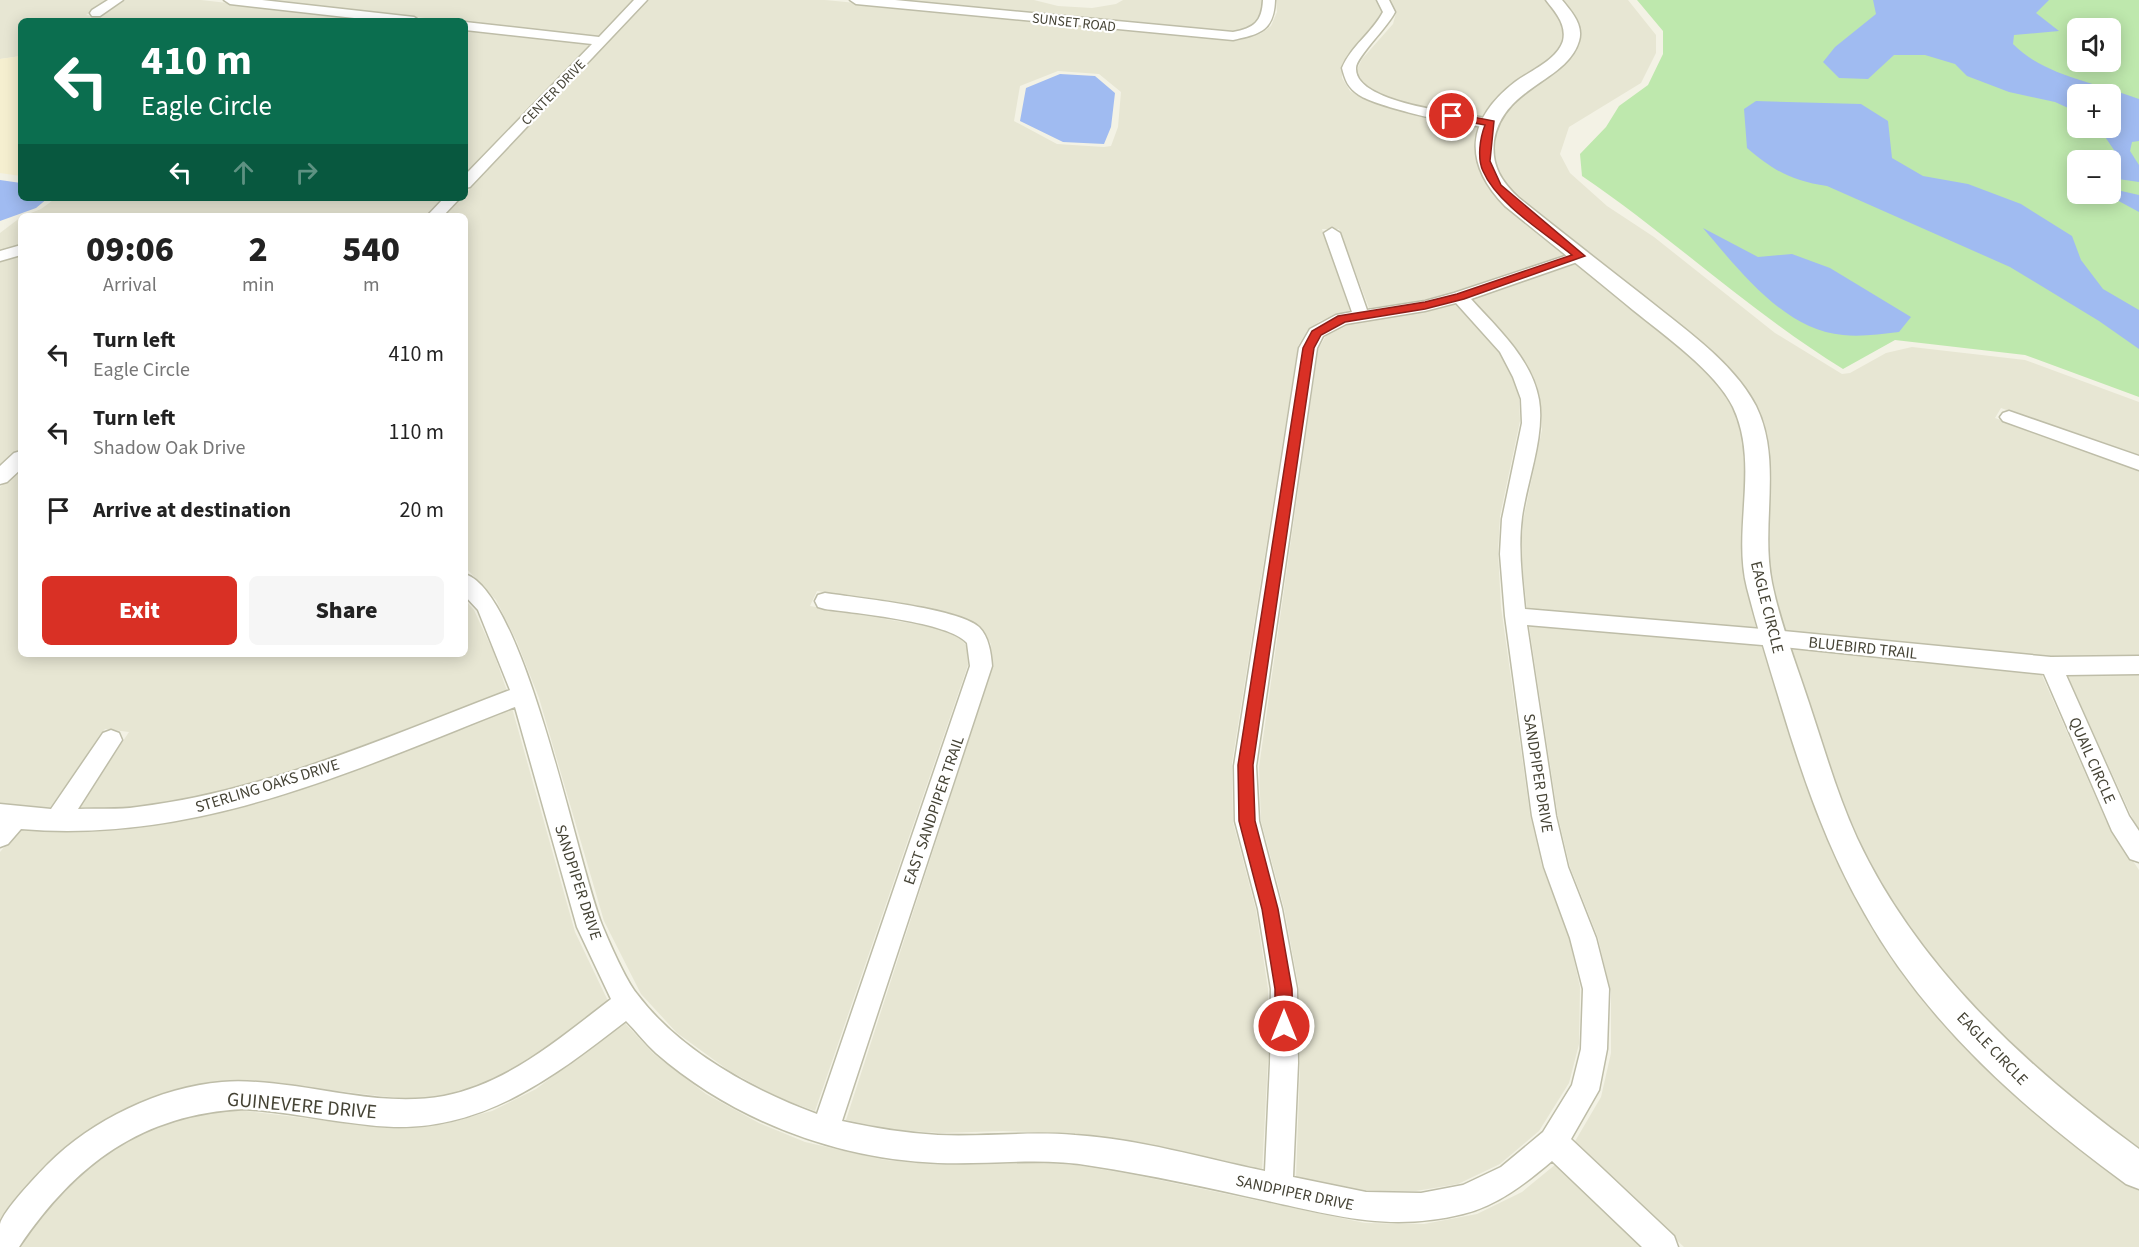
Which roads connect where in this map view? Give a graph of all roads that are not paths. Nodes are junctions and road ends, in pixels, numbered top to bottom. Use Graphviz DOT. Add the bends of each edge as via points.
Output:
graph roads {
  1 [pos="117,0"];
  2 [pos="230,0"];
  3 [pos="641,0"];
  4 [pos="856,0"];
  5 [pos="1269,0"];
  6 [pos="1383,0"];
  7 [pos="1554,0"];
  8 [pos="96,13"];
  9 [pos="388,18"];
  10 [pos="468,27"];
  11 [pos="602,41"];
  12 [pos="1491,123"];
  13 [pos="468,181"];
  14 [pos="449,201"];
  15 [pos="438,213"];
  16 [pos="1332,233"];
  17 [pos="18,251"];
  18 [pos="0,256"];
  19 [pos="1580,256"];
  20 [pos="1460,297"];
  21 [pos="1361,315"];
  22 [pos="2009,417"];
  23 [pos="18,461"];
  24 [pos="2139,464"];
  25 [pos="0,477"];
  26 [pos="468,585"];
  27 [pos="825,601"];
  28 [pos="1515,616"];
  29 [pos="1774,638"];
  30 [pos="2139,665"];
  31 [pos="2051,666"];
  32 [pos="523,695"];
  33 [pos="111,740"];
  34 [pos="57,820"];
  35 [pos="5,823"];
  36 [pos="2139,851"];
  37 [pos="627,1003"];
  38 [pos="825,1131"];
  39 [pos="1553,1142"];
  40 [pos="2139,1171"];
  41 [pos="1278,1189"];
  42 [pos="2,1247"];
  43 [pos="1663,1247"];
  1 -- 8 [label="street"];
  2 -- 9 [label="street"];
  3 -- 11 [label="street, CENTER DRIVE"];
  4 -- 5 [label="street, SUNSET ROAD" via="1233,36 1256,32 1264,25 1270,12"];
  6 -- 12 [label="street" via="1389,12 1386,22 1349,68 1349,79 1358,90 1393,104"];
  7 -- 12 [label="street, EAGLE CIRCLE" via="1571,28 1568,50 1550,68 1508,96"];
  10 -- 11 [label="street"];
  11 -- 13 [label="street, CENTER DRIVE"];
  12 -- 19 [label="street, EAGLE CIRCLE" via="1485,161 1498,187"];
  14 -- 15 [label="street"];
  16 -- 21 [label="street"];
  17 -- 18 [label="street"];
  19 -- 20 [label="street"];
  19 -- 29 [label="street, EAGLE CIRCLE" via="1704,358 1744,406 1758,459 1754,548"];
  20 -- 21 [label="street"];
  20 -- 28 [label="street, SANDPIPER DRIVE" via="1507,349 1530,399 1531,423 1512,519 1510,554"];
  21 -- 41 [label="street" via="1328,325 1316,333 1308,348 1245,765 1247,821 1270,909 1284,989"];
  22 -- 24 [label="street"];
  23 -- 25 [label="street"];
  26 -- 32 [label="street, SANDPIPER DRIVE" via="486,605"];
  27 -- 38 [label="street, EAST SANDPIPER TRAIL" via="948,622 969,631 979,645 981,666"];
  28 -- 29 [label="street, BLUEBIRD TRAIL"];
  28 -- 39 [label="street, SANDPIPER DRIVE" via="1544,816 1556,867 1583,938 1596,989 1594,1049 1585,1090"];
  29 -- 31 [label="street, BLUEBIRD TRAIL"];
  29 -- 40 [label="street, EAGLE CIRCLE" via="1827,804 1852,860 1889,926 1991,1048 2031,1086"];
  30 -- 31 [label="street, BLUEBIRD TRAIL"];
  31 -- 36 [label="street, QUAIL CIRCLE" via="2120,823"];
  32 -- 34 [label="street, STERLING OAKS DRIVE" via="304,777 219,802 136,818"];
  32 -- 37 [label="street, SANDPIPER DRIVE" via="590,927"];
  33 -- 34 [label="street"];
  34 -- 35 [label="street, STERLING OAKS DRIVE"];
  37 -- 38 [label="street, SANDPIPER DRIVE" via="665,1043 717,1082 769,1110"];
  37 -- 42 [label="street, GUINEVERE DRIVE" via="531,1077 490,1097 443,1110 402,1114 244,1095 196,1099 152,1113 103,1138 61,1170 20,1218"];
  38 -- 41 [label="street, SANDPIPER DRIVE" via="889,1145 939,1149 1077,1149"];
  39 -- 41 [label="street, SANDPIPER DRIVE" via="1512,1177 1466,1199 1421,1208 1366,1207"];
  39 -- 43 [label="street"];
}
